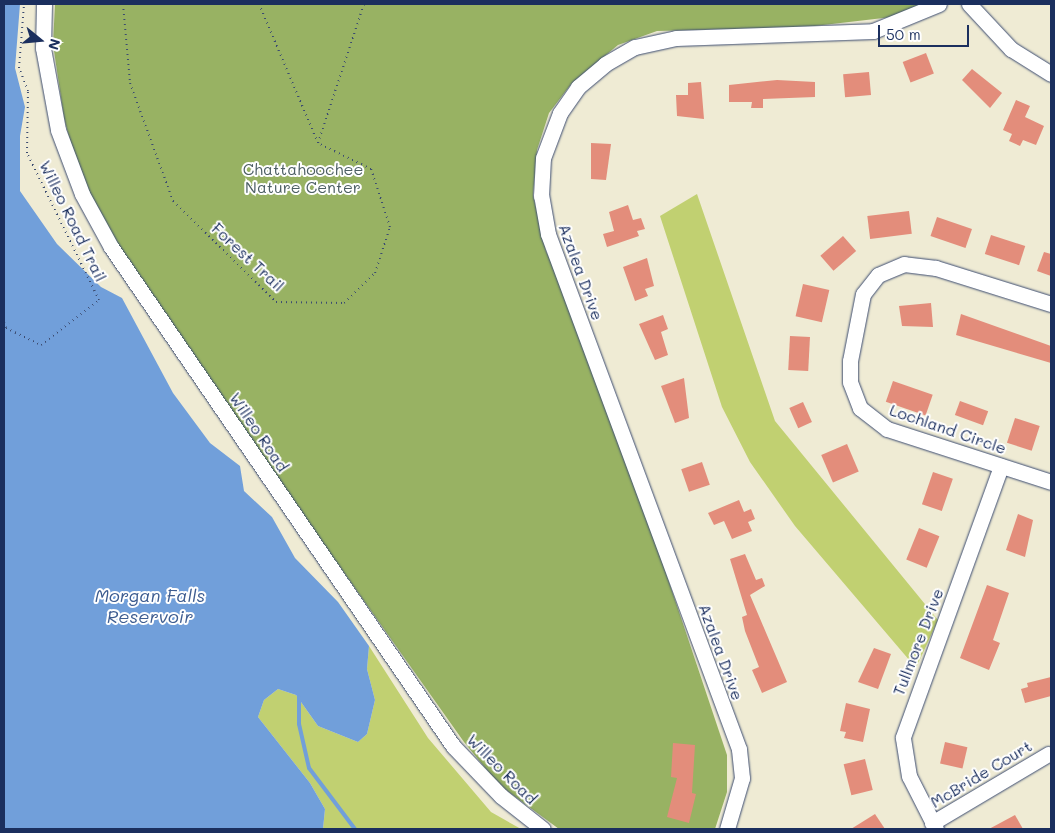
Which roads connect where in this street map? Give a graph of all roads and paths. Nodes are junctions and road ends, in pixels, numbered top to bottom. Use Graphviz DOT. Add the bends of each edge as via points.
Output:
graph roads {
  1 [pos="24,4"];
  2 [pos="44,4"];
  3 [pos="123,4"];
  4 [pos="258,4"];
  5 [pos="364,4"];
  6 [pos="939,4"];
  7 [pos="969,4"];
  8 [pos="1051,74"];
  9 [pos="318,143"];
  10 [pos="1051,304"];
  11 [pos="4,322"];
  12 [pos="1001,466"];
  13 [pos="1051,482"];
  14 [pos="1048,754"];
  15 [pos="934,826"];
  16 [pos="543,829"];
  17 [pos="727,829"];
  1 -- 11 [label="path, Willeo Road Trail" via="19,68 28,91 27,152 99,300 42,345 6,328"];
  2 -- 16 [label="street, Willeo Road" via="43,48 58,130 82,194 111,246 453,746 500,796"];
  3 -- 9 [label="path, Forest Trail" via="130,83 173,201 276,302 344,303 375,272 390,227 370,169"];
  4 -- 9 [label="path"];
  5 -- 9 [label="path"];
  6 -- 17 [label="street, Azalea Drive" via="873,31 676,38 635,47 604,64 578,88 560,113 543,158 541,196 548,234 739,749 742,778"];
  7 -- 8 [label="street" via="1011,48"];
  10 -- 12 [label="street, Lochland Circle" via="914,264 878,275 858,307 850,382 860,408 898,434"];
  12 -- 13 [label="street, Lochland Circle"];
  12 -- 15 [label="street, Tullmore Drive" via="903,737 909,776"];
  14 -- 15 [label="street, McBride Court"];
}
